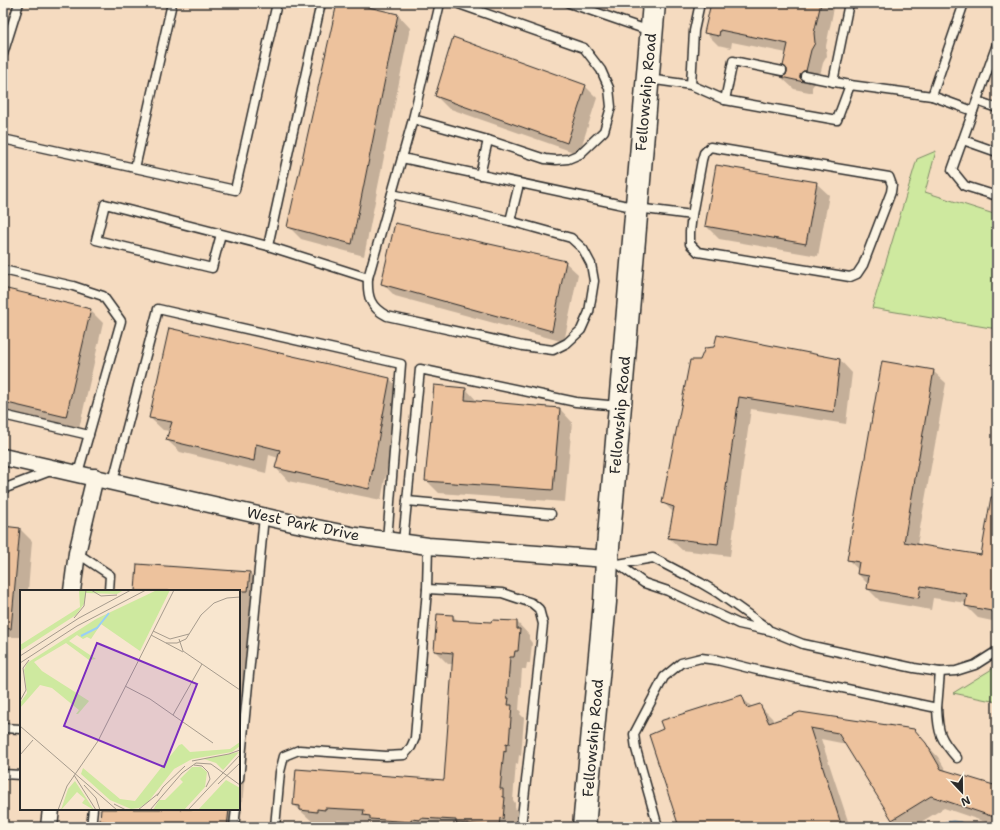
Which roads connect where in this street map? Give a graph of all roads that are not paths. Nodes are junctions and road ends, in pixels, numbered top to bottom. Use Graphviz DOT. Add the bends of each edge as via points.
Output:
graph roads {
  1 [pos="19,3"];
  2 [pos="172,3"];
  3 [pos="277,3"];
  4 [pos="321,3"];
  5 [pos="440,3"];
  6 [pos="456,3"];
  7 [pos="569,3"];
  8 [pos="654,3"];
  9 [pos="700,3"];
  10 [pos="849,3"];
  11 [pos="964,3"];
  12 [pos="651,31"];
  13 [pos="997,44"];
  14 [pos="3,54"];
  15 [pos="994,65"];
  16 [pos="782,71"];
  17 [pos="805,76"];
  18 [pos="647,79"];
  19 [pos="833,82"];
  20 [pos="691,85"];
  21 [pos="850,85"];
  22 [pos="932,96"];
  23 [pos="725,100"];
  24 [pos="977,101"];
  25 [pos="997,108"];
  26 [pos="973,110"];
  27 [pos="413,119"];
  28 [pos="3,139"];
  29 [pos="488,140"];
  30 [pos="963,140"];
  31 [pos="997,152"];
  32 [pos="402,158"];
  33 [pos="135,168"];
  34 [pos="480,175"];
  35 [pos="519,184"];
  36 [pos="392,194"];
  37 [pos="997,196"];
  38 [pos="637,208"];
  39 [pos="692,215"];
  40 [pos="510,221"];
  41 [pos="221,234"];
  42 [pos="268,246"];
  43 [pos="3,270"];
  44 [pos="368,278"];
  45 [pos="620,406"];
  46 [pos="3,415"];
  47 [pos="89,435"];
  48 [pos="3,456"];
  49 [pos="58,469"];
  50 [pos="78,473"];
  51 [pos="95,477"];
  52 [pos="113,481"];
  53 [pos="3,489"];
  54 [pos="407,501"];
  55 [pos="551,514"];
  56 [pos="264,516"];
  57 [pos="387,540"];
  58 [pos="403,542"];
  59 [pos="428,546"];
  60 [pos="77,553"];
  61 [pos="613,561"];
  62 [pos="427,589"];
  63 [pos="72,590"];
  64 [pos="109,590"];
  65 [pos="771,631"];
  66 [pos="997,651"];
  67 [pos="940,672"];
  68 [pos="937,708"];
  69 [pos="3,728"];
  70 [pos="20,729"];
  71 [pos="957,758"];
  72 [pos="240,768"];
  73 [pos="3,774"];
  74 [pos="20,775"];
  75 [pos="51,810"];
  76 [pos="93,810"];
  77 [pos="236,810"];
  78 [pos="50,827"];
  79 [pos="91,827"];
  80 [pos="234,827"];
  81 [pos="275,827"];
  82 [pos="521,827"];
  83 [pos="584,827"];
  84 [pos="658,827"];
  1 -- 14 [label="lane"];
  2 -- 33 [label="lane"];
  3 -- 33 [label="lane" via="235,190"];
  4 -- 42 [label="lane"];
  5 -- 27 [label="lane"];
  6 -- 29 [label="lane" via="584,48 601,70 609,88 611,107 604,131 580,154 568,159 545,159"];
  7 -- 12 [label="lane"];
  8 -- 12 [label="street, Fellowship Road"];
  9 -- 20 [label="lane" via="694,31"];
  10 -- 19 [label="lane"];
  11 -- 22 [label="lane"];
  12 -- 18 [label="street, Fellowship Road"];
  13 -- 15 [label="lane"];
  15 -- 24 [label="lane"];
  16 -- 23 [label="lane" via="733,61"];
  17 -- 19 [label="lane"];
  18 -- 20 [label="lane"];
  18 -- 38 [label="street, Fellowship Road"];
  19 -- 21 [label="lane"];
  20 -- 23 [label="lane"];
  21 -- 22 [label="lane"];
  21 -- 23 [label="lane" via="836,120"];
  22 -- 26 [label="lane"];
  24 -- 25 [label="lane"];
  24 -- 26 [label="lane"];
  26 -- 30 [label="lane"];
  27 -- 29 [label="lane"];
  27 -- 32 [label="lane"];
  28 -- 33 [label="lane"];
  29 -- 34 [label="lane"];
  30 -- 31 [label="lane"];
  30 -- 37 [label="lane" via="952,170 964,186"];
  32 -- 34 [label="lane"];
  32 -- 36 [label="lane"];
  34 -- 35 [label="lane"];
  35 -- 38 [label="lane"];
  35 -- 40 [label="lane"];
  36 -- 40 [label="lane"];
  36 -- 44 [label="lane"];
  38 -- 39 [label="lane"];
  38 -- 45 [label="street, Fellowship Road"];
  39 -- 39 [label="lane" via="690,244 698,252 850,278 858,274 863,265 892,185 889,177 710,147 702,160"];
  40 -- 44 [label="lane" via="571,238 583,249 591,264 594,281 589,312 581,330 567,343 553,350 523,346 387,316 378,311 371,302 367,291"];
  41 -- 41 [label="lane" via="105,204 96,240 212,268"];
  41 -- 42 [label="lane"];
  42 -- 44 [label="lane"];
  43 -- 47 [label="lane" via="73,286 103,296 120,320"];
  45 -- 54 [label="lane" via="576,402 420,369"];
  45 -- 61 [label="street, Fellowship Road"];
  46 -- 47 [label="lane"];
  47 -- 50 [label="lane"];
  48 -- 49 [label="street, West Park Drive"];
  49 -- 50 [label="street, West Park Drive"];
  49 -- 53 [label="lane"];
  50 -- 51 [label="street, West Park Drive"];
  51 -- 52 [label="street, West Park Drive"];
  51 -- 60 [label="street"];
  52 -- 56 [label="street, West Park Drive"];
  52 -- 57 [label="lane" via="158,309 401,364"];
  54 -- 55 [label="lane"];
  54 -- 58 [label="lane"];
  56 -- 57 [label="street, West Park Drive" via="356,536"];
  56 -- 72 [label="lane"];
  57 -- 58 [label="street, West Park Drive"];
  58 -- 59 [label="street, West Park Drive"];
  59 -- 61 [label="street, West Park Drive"];
  59 -- 62 [label="lane"];
  60 -- 63 [label="street"];
  60 -- 64 [label="lane" via="110,575"];
  61 -- 65 [label="lane" via="644,583 668,591 739,624"];
  61 -- 65 [label="lane" via="653,558 718,593"];
  61 -- 83 [label="street, Fellowship Road" via="605,602"];
  62 -- 81 [label="lane" via="415,738 411,747 404,755 299,750 284,756"];
  62 -- 82 [label="lane" via="502,593 532,603 539,609 542,624"];
  65 -- 67 [label="lane" via="804,644"];
  66 -- 67 [label="lane" via="975,665 956,671"];
  67 -- 68 [label="lane"];
  68 -- 71 [label="lane" via="944,744"];
  68 -- 84 [label="lane" via="717,660 700,658 681,663 664,677 634,734"];
  69 -- 70 [label="lane"];
  73 -- 74 [label="lane"];
  75 -- 78 [label="street"];
  76 -- 79 [label="lane"];
  77 -- 80 [label="lane"];
}
